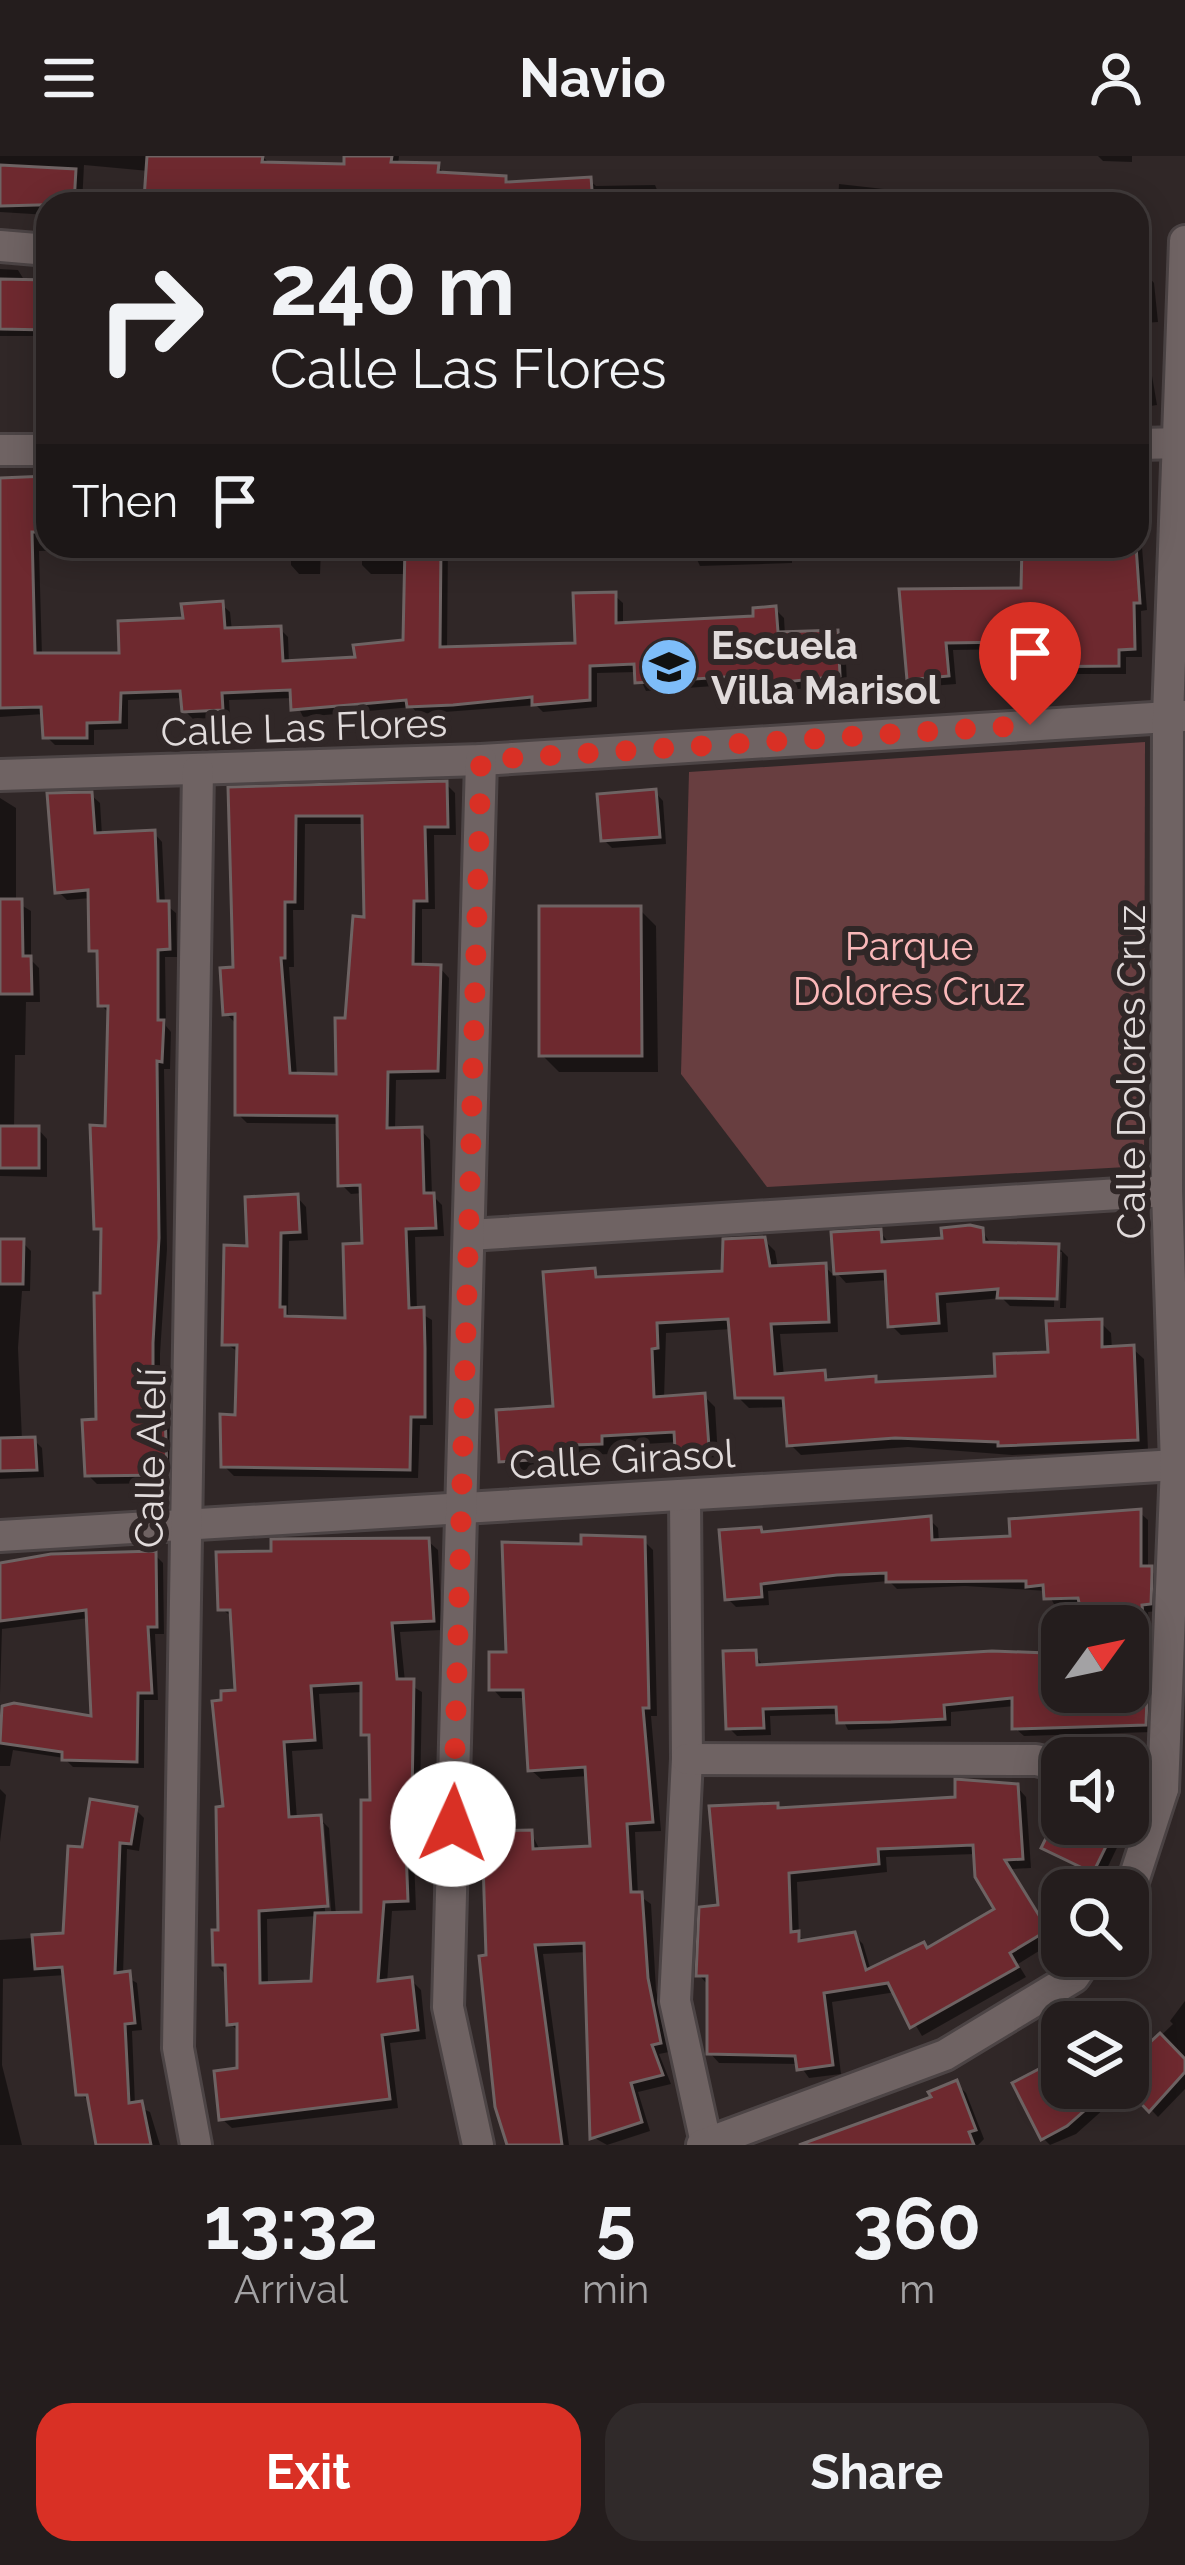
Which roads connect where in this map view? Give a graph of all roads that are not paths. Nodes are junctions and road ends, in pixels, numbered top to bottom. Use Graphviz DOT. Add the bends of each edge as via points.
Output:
graph roads {
  1 [pos="1185,242"];
  2 [pos="0,246"];
  3 [pos="36,249"];
  4 [pos="1180,443"];
  5 [pos="1149,444"];
  6 [pos="0,450"];
  7 [pos="36,450"];
  8 [pos="1176,716"];
  9 [pos="481,760"];
  10 [pos="198,770"];
  11 [pos="0,775"];
  12 [pos="1178,1000"];
  13 [pos="1167,1191"];
  14 [pos="469,1235"];
  15 [pos="1176,1465"];
  16 [pos="685,1497"];
  17 [pos="462,1505"];
  18 [pos="188,1525"];
  19 [pos="0,1536"];
  20 [pos="687,1760"];
  21 [pos="1041,1761"];
  22 [pos="1149,1786"];
  23 [pos="1163,1789"];
  24 [pos="1137,1869"];
  25 [pos="1074,1977"];
  26 [pos="704,2144"];
  27 [pos="196,2145"];
  28 [pos="478,2145"];
  1 -- 4 [label="street, Calle Dolores Cruz"];
  2 -- 3 [label="street"];
  4 -- 5 [label="street"];
  4 -- 8 [label="street, Calle Dolores Cruz"];
  6 -- 7 [label="street"];
  8 -- 9 [label="street, Calle Las Flores"];
  8 -- 12 [label="street, Calle Dolores Cruz"];
  9 -- 10 [label="street, Calle Las Flores"];
  9 -- 14 [label="street"];
  10 -- 11 [label="street, Calle Las Flores"];
  10 -- 18 [label="street, Calle Alelí"];
  12 -- 13 [label="street, Calle Dolores Cruz"];
  13 -- 14 [label="street"];
  13 -- 15 [label="street, Calle Dolores Cruz"];
  14 -- 17 [label="street"];
  15 -- 16 [label="street, Calle Girasol"];
  15 -- 23 [label="street, Calle Dolores Cruz"];
  16 -- 17 [label="street, Calle Girasol"];
  16 -- 20 [label="street"];
  17 -- 18 [label="street, Calle Girasol"];
  17 -- 28 [label="street" via="448,2007"];
  18 -- 19 [label="street, Calle Girasol"];
  18 -- 27 [label="street, Calle Alelí" via="178,2048"];
  20 -- 21 [label="street"];
  20 -- 26 [label="street" via="675,2002"];
  22 -- 23 [label="street"];
  23 -- 24 [label="street, Calle Dolores Cruz"];
  25 -- 26 [label="street" via="945,2055"];
}
